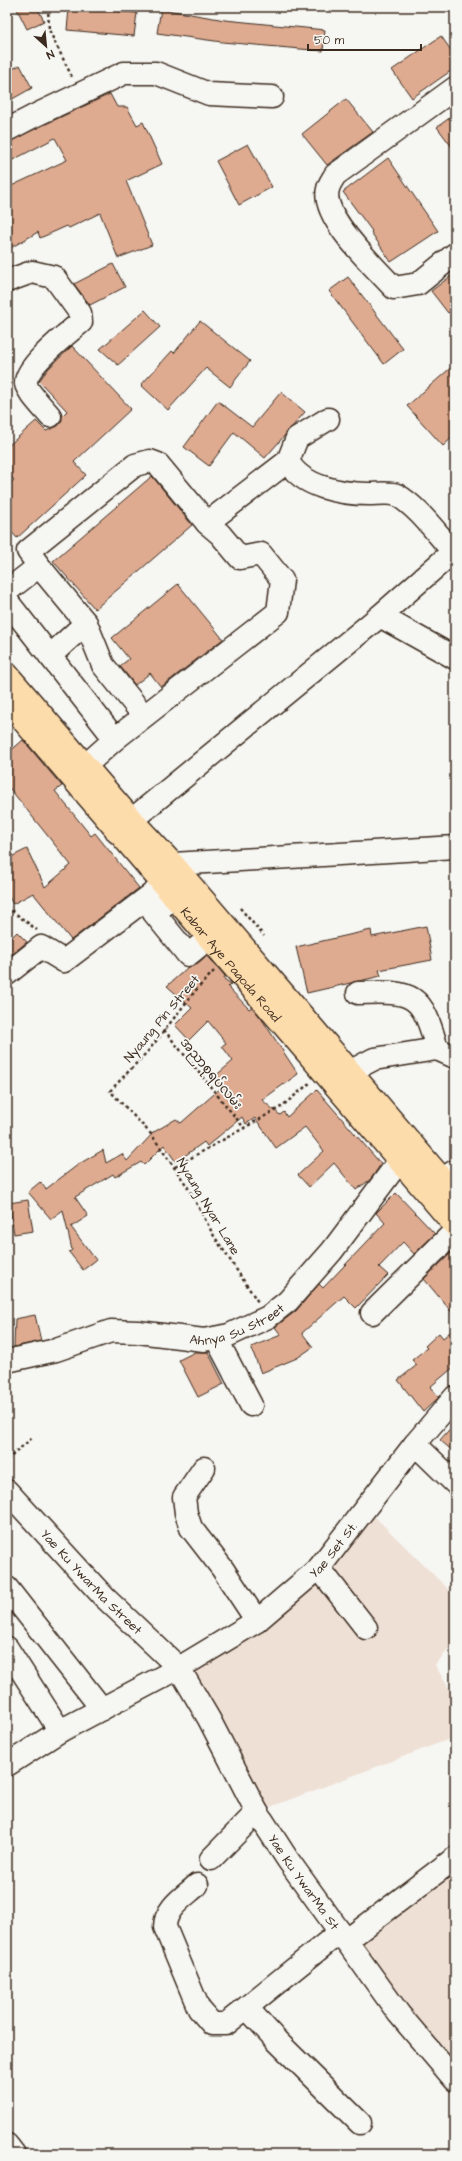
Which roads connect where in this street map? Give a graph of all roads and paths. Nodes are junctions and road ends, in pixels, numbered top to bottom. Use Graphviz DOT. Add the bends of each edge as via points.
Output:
graph roads {
  1 [pos="48,7"];
  2 [pos="455,88"];
  3 [pos="80,94"];
  4 [pos="272,97"];
  5 [pos="7,130"];
  6 [pos="455,254"];
  7 [pos="7,281"];
  8 [pos="50,416"];
  9 [pos="328,419"];
  10 [pos="288,461"];
  11 [pos="207,523"];
  12 [pos="454,550"];
  13 [pos="39,566"];
  14 [pos="7,591"];
  15 [pos="7,601"];
  16 [pos="380,616"];
  17 [pos="86,623"];
  18 [pos="50,656"];
  19 [pos="455,658"];
  20 [pos="7,674"];
  21 [pos="7,702"];
  22 [pos="144,716"];
  23 [pos="115,739"];
  24 [pos="86,765"];
  25 [pos="125,826"];
  26 [pos="455,847"];
  27 [pos="173,864"];
  28 [pos="176,888"];
  29 [pos="240,908"];
  30 [pos="264,936"];
  31 [pos="226,958"];
  32 [pos="7,974"];
  33 [pos="358,994"];
  34 [pos="164,1030"];
  35 [pos="446,1053"];
  36 [pos="351,1071"];
  37 [pos="323,1072"];
  38 [pos="110,1091"];
  39 [pos="245,1129"];
  40 [pos="400,1160"];
  41 [pos="175,1168"];
  42 [pos="451,1181"];
  43 [pos="455,1226"];
  44 [pos="455,1231"];
  45 [pos="372,1313"];
  46 [pos="268,1317"];
  47 [pos="216,1338"];
  48 [pos="7,1361"];
  49 [pos="455,1397"];
  50 [pos="251,1405"];
  51 [pos="33,1437"];
  52 [pos="415,1444"];
  53 [pos="7,1460"];
  54 [pos="204,1468"];
  55 [pos="455,1483"];
  56 [pos="7,1491"];
  57 [pos="319,1568"];
  58 [pos="7,1588"];
  59 [pos="257,1621"];
  60 [pos="366,1628"];
  61 [pos="7,1648"];
  62 [pos="179,1668"];
  63 [pos="102,1708"];
  64 [pos="60,1731"];
  65 [pos="7,1765"];
  66 [pos="257,1812"];
  67 [pos="455,1858"];
  68 [pos="211,1859"];
  69 [pos="197,1885"];
  70 [pos="343,1936"];
  71 [pos="247,2008"];
  72 [pos="455,2080"];
  73 [pos="360,2123"];
  74 [pos="7,2145"];
  75 [pos="14,2154"];
  1 -- 3 [label="path" via="49,30"];
  2 -- 6 [label="street" via="335,175 328,189 330,206 341,229 394,288 418,284"];
  3 -- 4 [label="street" via="124,73 156,73 209,94"];
  3 -- 5 [label="street"];
  7 -- 8 [label="street" via="32,272 54,276 80,313 81,322 48,350 26,378 26,386"];
  9 -- 10 [label="street" via="297,438"];
  10 -- 11 [label="street"];
  10 -- 12 [label="street" via="293,472 319,485 348,494 395,494 414,508"];
  11 -- 13 [label="street" via="158,464 150,461 135,465 28,550"];
  11 -- 22 [label="street" via="240,558 261,554 282,580 278,612"];
  12 -- 16 [label="street"];
  13 -- 14 [label="street"];
  13 -- 17 [label="street"];
  15 -- 18 [label="street"];
  16 -- 19 [label="street"];
  16 -- 25 [label="street"];
  17 -- 18 [label="street"];
  17 -- 22 [label="street" via="102,665"];
  18 -- 23 [label="street"];
  20 -- 24 [label="main road, Kabar Aye Pagoda Road"];
  21 -- 25 [label="main road, Kabar Aye Pagoda Road"];
  22 -- 23 [label="street"];
  23 -- 24 [label="street"];
  24 -- 25 [label="main road, Kabar Aye Pagoda Road"];
  25 -- 27 [label="main road, Kabar Aye Pagoda Road"];
  25 -- 28 [label="main road, Kabar Aye Pagoda Road"];
  26 -- 27 [label="street"];
  27 -- 28 [label="main road, Kabar Aye Pagoda Road"];
  28 -- 31 [label="main road, Kabar Aye Pagoda Road" via="209,938"];
  28 -- 32 [label="street" via="64,961 40,947"];
  28 -- 36 [label="main road, Kabar Aye Pagoda Road"];
  29 -- 30 [label="path"];
  31 -- 34 [label="path, Nyaung Pin Street"];
  31 -- 37 [label="main road, Kabar Aye Pagoda Road"];
  33 -- 35 [label="street" via="392,992 413,998"];
  34 -- 38 [label="path, Nyaung Pin Street" via="149,1050"];
  34 -- 39 [label="path, အညာစုရပ်လမ်း"];
  35 -- 36 [label="street" via="374,1059"];
  36 -- 42 [label="main road, Kabar Aye Pagoda Road"];
  37 -- 39 [label="path" via="281,1107"];
  37 -- 40 [label="main road, Kabar Aye Pagoda Road"];
  38 -- 41 [label="path, Nyaung Nyar Lane" via="151,1134"];
  39 -- 41 [label="path"];
  40 -- 43 [label="main road, Kabar Aye Pagoda Road"];
  40 -- 46 [label="street, Ahnya Su Street" via="332,1251 288,1301"];
  41 -- 46 [label="path, Nyaung Nyar Lane" via="214,1236"];
  44 -- 45 [label="street"];
  46 -- 47 [label="street, Ahnya Su Street" via="229,1335"];
  47 -- 48 [label="street, Ahnya Su Street" via="204,1340 111,1331 56,1350"];
  47 -- 50 [label="street"];
  49 -- 52 [label="street, Yae Set St."];
  51 -- 53 [label="path"];
  52 -- 55 [label="street"];
  52 -- 57 [label="street, Yae Set St."];
  54 -- 59 [label="street" via="184,1497 191,1528 222,1568"];
  56 -- 62 [label="street, Yae Ku YwarMa Street" via="104,1597"];
  57 -- 59 [label="street, Yae Set St."];
  57 -- 60 [label="street"];
  58 -- 63 [label="street"];
  59 -- 62 [label="street, Yae Set St."];
  61 -- 64 [label="street"];
  62 -- 63 [label="street, Yae Set St."];
  62 -- 66 [label="street, Yae Ku YwarMa St" via="209,1719"];
  63 -- 64 [label="street, Yae Set St."];
  64 -- 65 [label="street, Yae Set St."];
  66 -- 68 [label="street"];
  66 -- 70 [label="street, Yae Ku YwarMa St"];
  67 -- 70 [label="street"];
  69 -- 71 [label="street" via="168,1912 165,1927 199,2009 212,2024 226,2024"];
  70 -- 71 [label="street"];
  70 -- 72 [label="street, Yae Ku YwarMa St" via="399,2014"];
  71 -- 73 [label="street"];
  74 -- 75 [label="street"];
}
